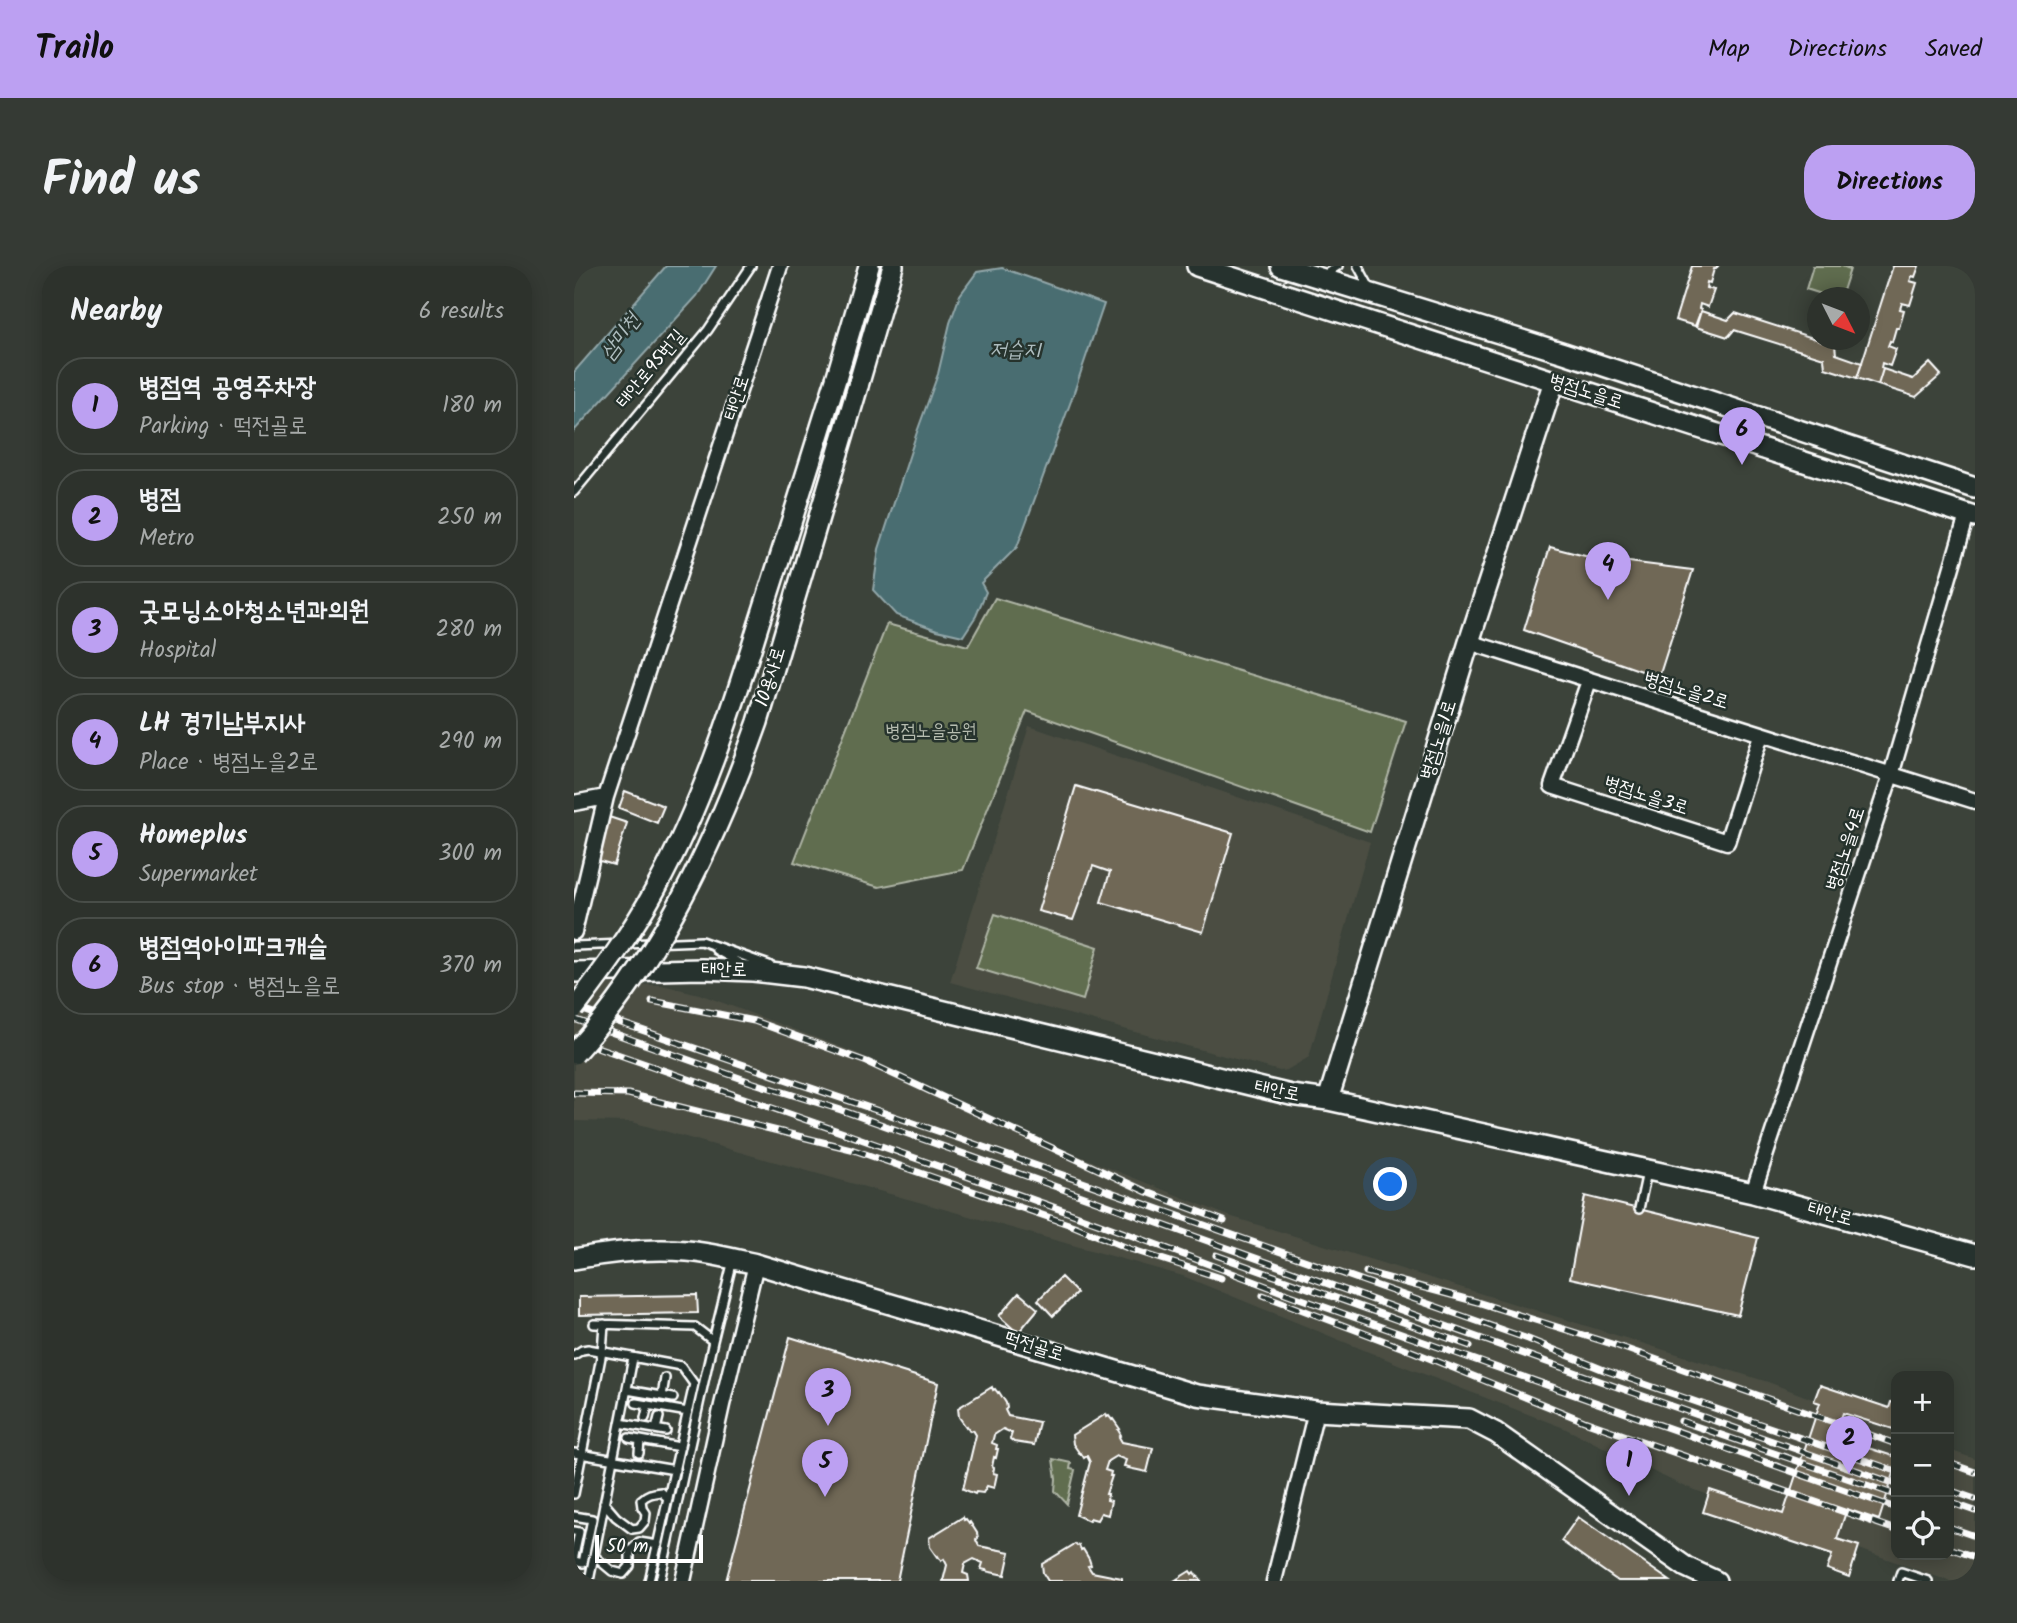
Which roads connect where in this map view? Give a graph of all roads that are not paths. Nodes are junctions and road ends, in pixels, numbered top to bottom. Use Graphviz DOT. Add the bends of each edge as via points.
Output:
graph roads {
  1 [pos="751,266"];
  2 [pos="780,266"];
  3 [pos="869,266"];
  4 [pos="894,266"];
  5 [pos="1197,266"];
  6 [pos="1281,266"];
  7 [pos="1338,266"];
  8 [pos="1358,266"];
  9 [pos="1319,278"];
  10 [pos="1374,295"];
  11 [pos="1467,323"];
  12 [pos="1457,350"];
  13 [pos="1554,381"];
  14 [pos="1658,384"];
  15 [pos="1646,411"];
  16 [pos="1899,463"];
  17 [pos="1975,488"];
  18 [pos="1888,489"];
  19 [pos="574,492"];
  20 [pos="1971,516"];
  21 [pos="1469,642"];
  22 [pos="1589,681"];
  23 [pos="1761,735"];
  24 [pos="1891,775"];
  25 [pos="606,797"];
  26 [pos="1975,801"];
  27 [pos="574,803"];
  28 [pos="574,932"];
  29 [pos="701,941"];
  30 [pos="574,946"];
  31 [pos="753,971"];
  32 [pos="574,972"];
  33 [pos="804,977"];
  34 [pos="574,1009"];
  35 [pos="574,1054"];
  36 [pos="1328,1100"];
  37 [pos="1647,1170"];
  38 [pos="1753,1193"];
  39 [pos="1639,1209"];
  40 [pos="1975,1255"];
  41 [pos="574,1259"];
  42 [pos="733,1259"];
  43 [pos="756,1264"];
  44 [pos="594,1324"];
  45 [pos="604,1324"];
  46 [pos="713,1341"];
  47 [pos="603,1352"];
  48 [pos="574,1355"];
  49 [pos="633,1358"];
  50 [pos="665,1378"];
  51 [pos="627,1390"];
  52 [pos="662,1396"];
  53 [pos="673,1398"];
  54 [pos="636,1403"];
  55 [pos="648,1405"];
  56 [pos="1316,1411"];
  57 [pos="688,1412"];
  58 [pos="659,1417"];
  59 [pos="645,1418"];
  60 [pos="620,1423"];
  61 [pos="656,1429"];
  62 [pos="666,1431"];
  63 [pos="629,1438"];
  64 [pos="640,1440"];
  65 [pos="680,1447"];
  66 [pos="639,1453"];
  67 [pos="578,1454"];
  68 [pos="613,1459"];
  69 [pos="675,1470"];
  70 [pos="574,1494"];
  71 [pos="668,1498"];
  72 [pos="604,1503"];
  73 [pos="574,1516"];
  74 [pos="574,1531"];
  75 [pos="658,1545"];
  76 [pos="594,1556"];
  77 [pos="574,1558"];
  78 [pos="589,1581"];
  79 [pos="649,1581"];
  80 [pos="660,1581"];
  81 [pos="682,1581"];
  82 [pos="1273,1581"];
  83 [pos="1717,1581"];
  84 [pos="1898,1581"];
  85 [pos="1928,1581"];
  1 -- 19 [label="lane, 태안로95번길" via="708,330"];
  2 -- 25 [label="street, 태안로"];
  3 -- 34 [label="street, 10용사로, bridge" via="734,702 695,805 631,931"];
  4 -- 35 [label="street, 10용사로, bridge" via="738,777 676,909 633,978"];
  5 -- 12 [label="street, 병점노을로"];
  6 -- 9 [label="street, 병점노을로"];
  7 -- 9 [label="lane"];
  8 -- 10 [label="lane"];
  9 -- 10 [label="street, 병점노을로"];
  10 -- 11 [label="street, 병점노을로"];
  11 -- 12 [label="street" via="1471,334 1467,345"];
  11 -- 14 [label="street, 병점노을로"];
  12 -- 13 [label="street, 병점노을로"];
  13 -- 15 [label="street, 병점노을로"];
  13 -- 21 [label="street, 병점노을1로"];
  14 -- 15 [label="street" via="1649,390"];
  14 -- 16 [label="street, 병점노을로"];
  15 -- 18 [label="street, 병점노을로"];
  16 -- 17 [label="street, 병점노을로"];
  16 -- 18 [label="street" via="1898,484"];
  18 -- 20 [label="street, 병점노을로"];
  20 -- 24 [label="street, 병점노을4로"];
  21 -- 22 [label="street, 병점노을2로"];
  21 -- 36 [label="street, 병점노을1로"];
  22 -- 23 [label="street, 병점노을2로"];
  22 -- 23 [label="street, 병점노을3로" via="1552,786 1727,842"];
  23 -- 24 [label="street, 병점노을2로"];
  24 -- 26 [label="street, 병점노을2로"];
  24 -- 38 [label="street, 병점노을4로"];
  25 -- 27 [label="street"];
  25 -- 28 [label="street, 태안로"];
  29 -- 30 [label="lane"];
  29 -- 31 [label="lane"];
  29 -- 33 [label="lane"];
  31 -- 32 [label="street, 태안로"];
  31 -- 33 [label="street, 태안로"];
  33 -- 36 [label="street, 태안로"];
  36 -- 37 [label="street, 태안로"];
  37 -- 38 [label="street, 태안로"];
  37 -- 39 [label="lane"];
  38 -- 40 [label="street, 태안로"];
  41 -- 42 [label="street, 떡전골로" via="646,1250"];
  42 -- 43 [label="street, 떡전골로"];
  42 -- 46 [label="lane"];
  43 -- 56 [label="street, 떡전골로" via="1197,1395"];
  43 -- 81 [label="street"];
  44 -- 45 [label="lane"];
  45 -- 46 [label="lane" via="695,1327"];
  45 -- 47 [label="lane"];
  46 -- 80 [label="lane"];
  47 -- 48 [label="lane" via="582,1350"];
  47 -- 49 [label="lane"];
  47 -- 67 [label="lane"];
  49 -- 51 [label="lane"];
  49 -- 57 [label="lane" via="681,1366 694,1384"];
  50 -- 52 [label="lane"];
  51 -- 52 [label="lane"];
  51 -- 60 [label="lane"];
  52 -- 53 [label="lane"];
  54 -- 55 [label="lane"];
  55 -- 57 [label="lane"];
  55 -- 59 [label="lane"];
  56 -- 82 [label="street"];
  56 -- 83 [label="street, 떡전골로" via="1469,1419 1496,1433 1686,1567"];
  57 -- 65 [label="lane"];
  58 -- 61 [label="lane"];
  60 -- 61 [label="lane"];
  60 -- 68 [label="lane"];
  61 -- 62 [label="lane"];
  63 -- 64 [label="lane"];
  64 -- 65 [label="lane"];
  64 -- 66 [label="lane"];
  65 -- 69 [label="lane"];
  67 -- 68 [label="lane"];
  67 -- 70 [label="lane"];
  68 -- 69 [label="lane"];
  68 -- 72 [label="lane"];
  69 -- 71 [label="lane"];
  71 -- 72 [label="lane" via="661,1492 645,1496 641,1500 645,1521 632,1529"];
  71 -- 75 [label="lane"];
  72 -- 76 [label="lane"];
  73 -- 77 [label="lane" via="592,1519 583,1563"];
  74 -- 77 [label="lane" via="579,1532"];
  75 -- 76 [label="lane" via="639,1542 630,1551 630,1566 623,1574 611,1571"];
  75 -- 79 [label="lane"];
  76 -- 78 [label="lane"];
  84 -- 85 [label="lane" via="1901,1572"];
}
